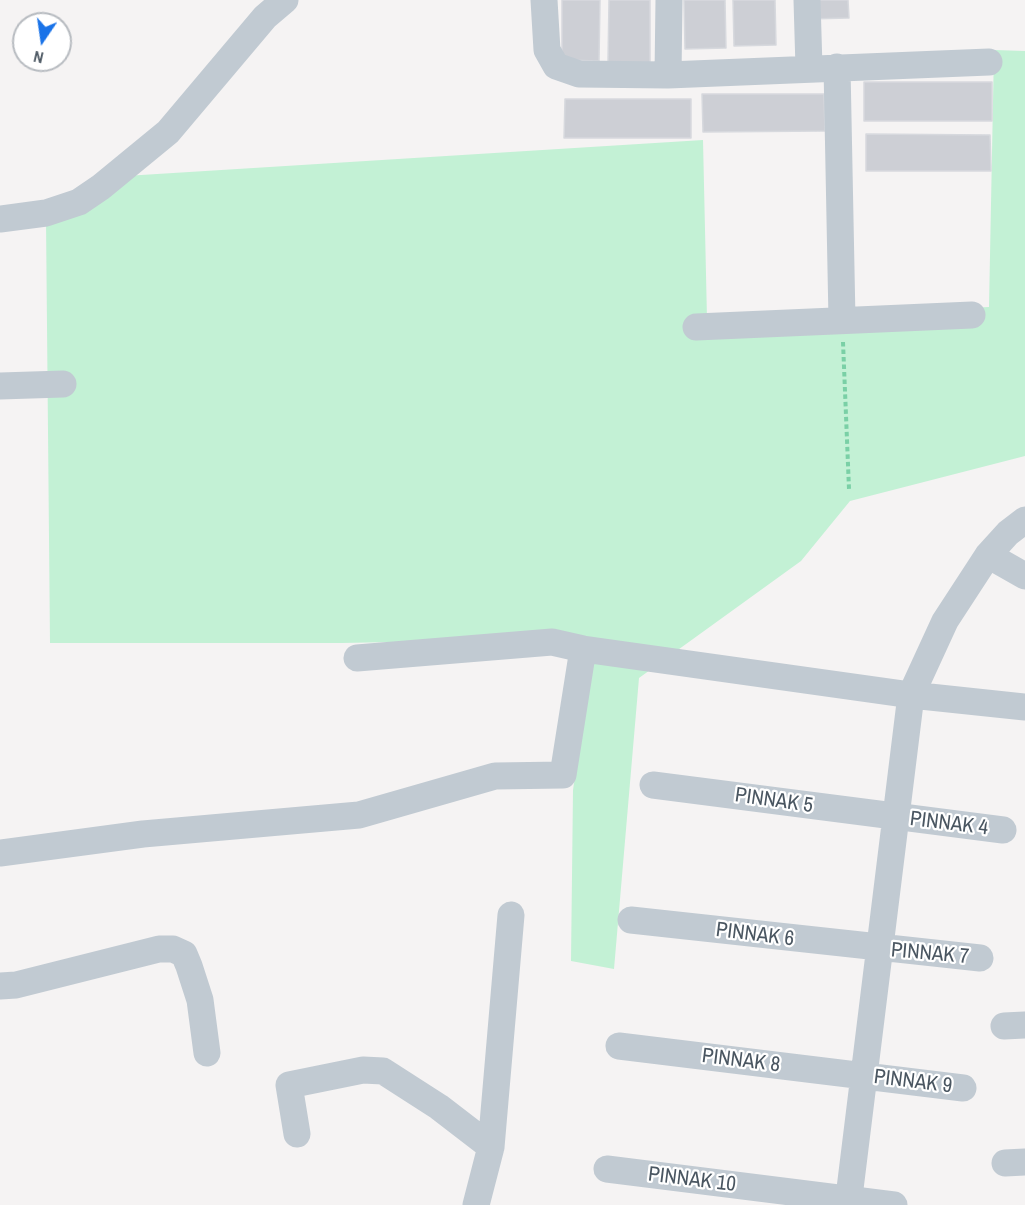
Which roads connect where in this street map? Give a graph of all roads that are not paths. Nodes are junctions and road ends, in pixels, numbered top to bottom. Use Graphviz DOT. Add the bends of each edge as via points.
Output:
graph roads {
  1 [pos="544,0"];
  2 [pos="669,0"];
  3 [pos="807,0"];
  4 [pos="278,2"];
  5 [pos="989,62"];
  6 [pos="837,67"];
  7 [pos="809,68"];
  8 [pos="668,75"];
  9 [pos="0,219"];
  10 [pos="972,315"];
  11 [pos="842,320"];
  12 [pos="696,327"];
  13 [pos="63,384"];
  14 [pos="0,386"];
  15 [pos="1025,520"];
  16 [pos="988,555"];
  17 [pos="1025,576"];
  18 [pos="583,649"];
  19 [pos="357,658"];
  20 [pos="911,695"];
  21 [pos="1025,707"];
  22 [pos="653,785"];
  23 [pos="896,818"];
  24 [pos="1003,830"];
  25 [pos="0,853"];
  26 [pos="511,915"];
  27 [pos="631,920"];
  28 [pos="879,949"];
  29 [pos="980,958"];
  30 [pos="0,986"];
  31 [pos="619,1046"];
  32 [pos="207,1053"];
  33 [pos="864,1076"];
  34 [pos="963,1088"];
  35 [pos="297,1134"];
  36 [pos="491,1147"];
  37 [pos="607,1169"];
  38 [pos="848,1202"];
  39 [pos="476,1205"];
  40 [pos="894,1205"];
  1 -- 8 [label="street" via="547,50 556,66 579,74"];
  2 -- 8 [label="street"];
  3 -- 7 [label="street"];
  4 -- 9 [label="street" via="168,132 101,188 79,202 57,209"];
  5 -- 6 [label="street"];
  6 -- 7 [label="street"];
  6 -- 11 [label="street"];
  7 -- 8 [label="street"];
  10 -- 11 [label="street"];
  11 -- 12 [label="street"];
  13 -- 14 [label="street"];
  15 -- 16 [label="street"];
  16 -- 17 [label="street"];
  16 -- 20 [label="street" via="945,621"];
  18 -- 19 [label="street" via="552,642"];
  18 -- 20 [label="street"];
  18 -- 25 [label="street" via="563,774 495,776 358,815 142,834"];
  20 -- 21 [label="street"];
  20 -- 23 [label="street"];
  22 -- 23 [label="street, PINNAK 5"];
  23 -- 24 [label="street, PINNAK 4"];
  23 -- 28 [label="street"];
  26 -- 36 [label="street"];
  27 -- 28 [label="street, PINNAK 6"];
  28 -- 29 [label="street, PINNAK 7"];
  28 -- 33 [label="street"];
  30 -- 32 [label="street" via="173,949 184,954 189,966 200,1000"];
  31 -- 33 [label="street, PINNAK 8"];
  33 -- 34 [label="street, PINNAK 9"];
  33 -- 38 [label="street"];
  35 -- 36 [label="street" via="289,1085 363,1070 383,1071"];
  36 -- 39 [label="street"];
  37 -- 38 [label="street, PINNAK 10"];
  38 -- 40 [label="street, PINNAK 10"];
}
